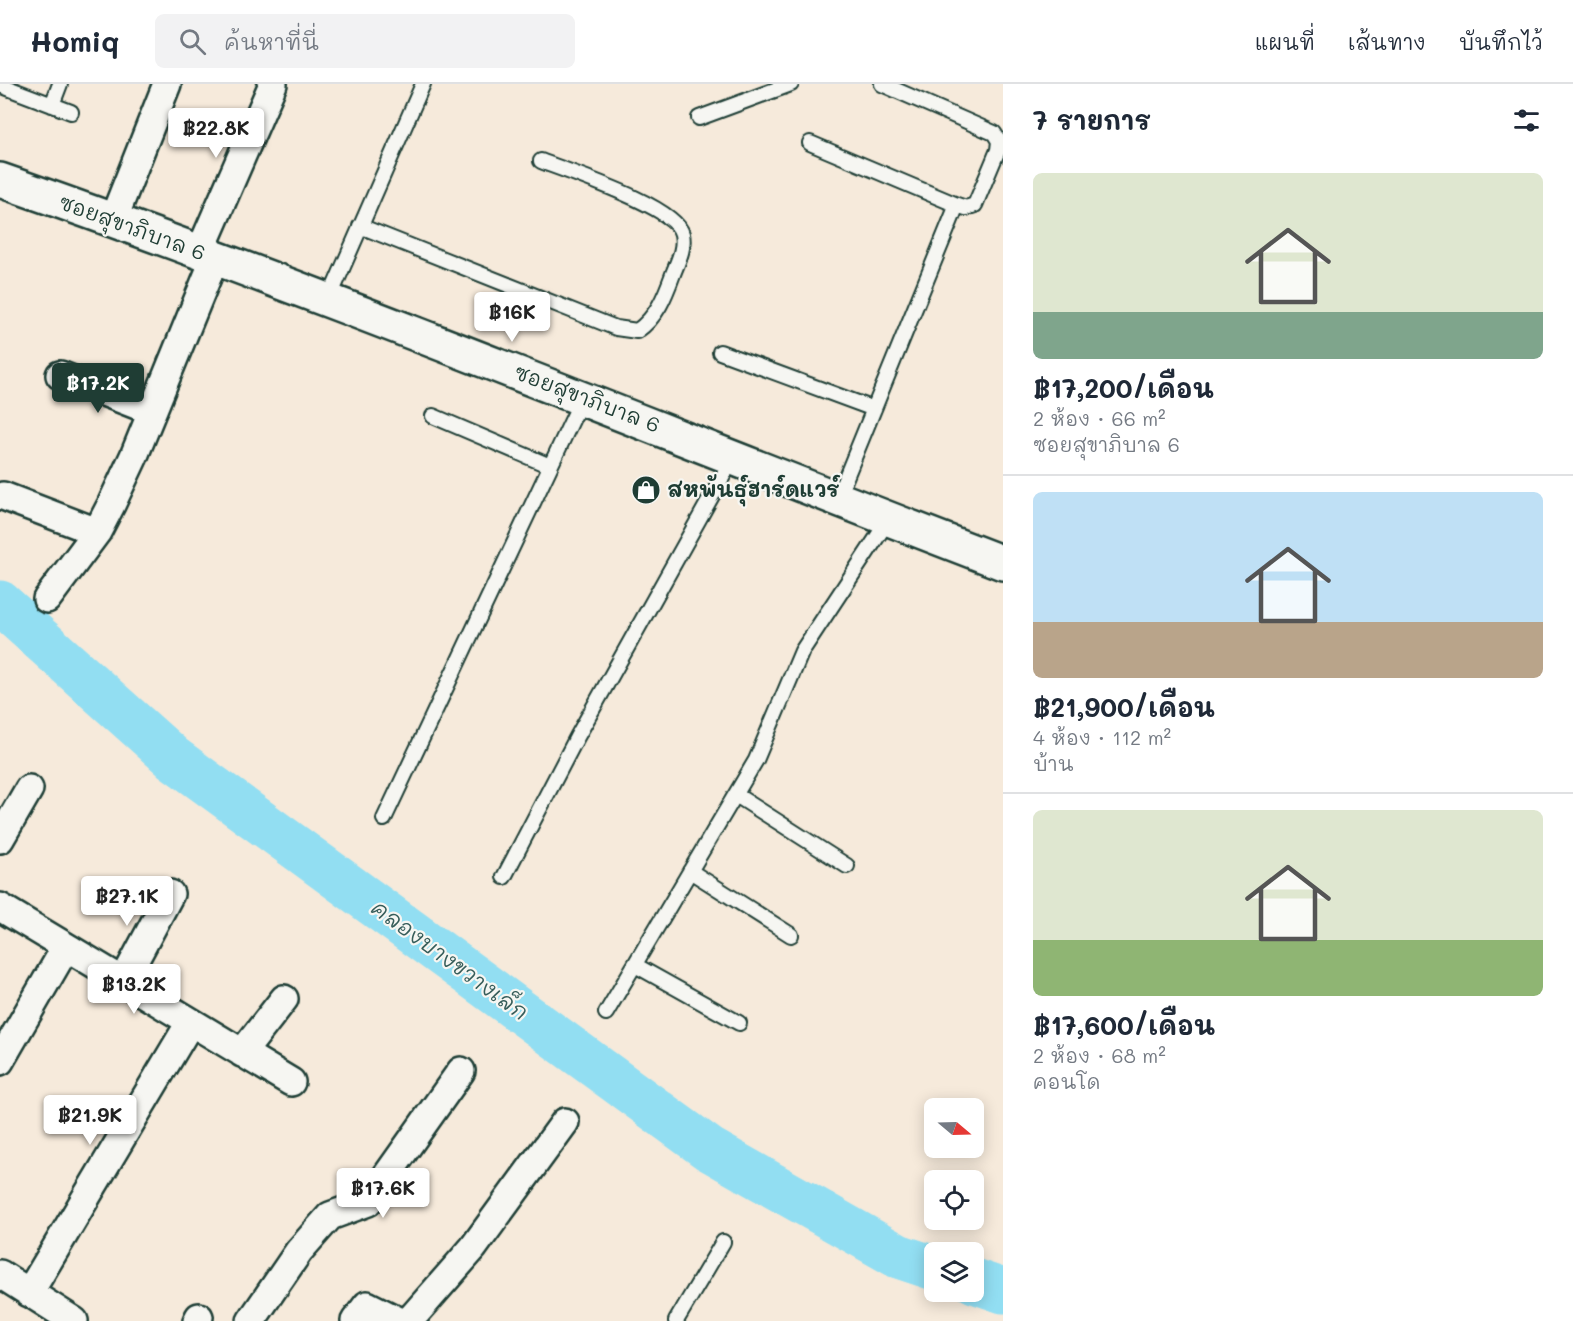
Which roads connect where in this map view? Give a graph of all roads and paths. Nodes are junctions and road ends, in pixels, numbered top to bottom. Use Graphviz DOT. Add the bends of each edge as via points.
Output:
graph roads {
  1 [pos="60,84"];
  2 [pos="168,84"];
  3 [pos="273,84"];
  4 [pos="423,84"];
  5 [pos="791,84"];
  6 [pos="882,84"];
  7 [pos="0,85"];
  8 [pos="52,105"];
  9 [pos="71,112"];
  10 [pos="699,118"];
  11 [pos="810,143"];
  12 [pos="541,161"];
  13 [pos="0,180"];
  14 [pos="957,204"];
  15 [pos="113,220"];
  16 [pos="360,225"];
  17 [pos="208,255"];
  18 [pos="328,300"];
  19 [pos="720,352"];
  20 [pos="60,375"];
  21 [pos="582,397"];
  22 [pos="874,409"];
  23 [pos="152,411"];
  24 [pos="433,416"];
  25 [pos="734,456"];
  26 [pos="550,465"];
  27 [pos="3,496"];
  28 [pos="838,497"];
  29 [pos="889,519"];
  30 [pos="97,532"];
  31 [pos="1003,562"];
  32 [pos="47,599"];
  33 [pos="29,789"];
  34 [pos="735,795"];
  35 [pos="384,819"];
  36 [pos="0,839"];
  37 [pos="847,867"];
  38 [pos="690,871"];
  39 [pos="504,877"];
  40 [pos="170,894"];
  41 [pos="0,907"];
  42 [pos="791,935"];
  43 [pos="66,947"];
  44 [pos="635,965"];
  45 [pos="123,982"];
  46 [pos="284,999"];
  47 [pos="606,1012"];
  48 [pos="190,1023"];
  49 [pos="739,1023"];
  50 [pos="242,1053"];
  51 [pos="0,1061"];
  52 [pos="461,1071"];
  53 [pos="291,1082"];
  54 [pos="565,1122"];
  55 [pos="723,1242"];
  56 [pos="0,1274"];
  57 [pos="29,1293"];
  58 [pos="74,1321"];
  59 [pos="251,1321"];
  60 [pos="355,1321"];
  61 [pos="399,1321"];
  62 [pos="409,1321"];
  63 [pos="676,1321"];
  1 -- 8 [label="lane"];
  2 -- 15 [label="street"];
  3 -- 17 [label="street"];
  4 -- 16 [label="lane"];
  5 -- 10 [label="lane"];
  6 -- 14 [label="lane" via="994,133 999,141 975,205 966,208"];
  7 -- 8 [label="lane"];
  8 -- 9 [label="lane"];
  11 -- 14 [label="lane"];
  12 -- 16 [label="lane" via="651,205 669,216 682,232 682,249 665,295 650,322 637,332 616,328"];
  13 -- 15 [label="street, ซอยสุขาภิบาล 6"];
  14 -- 22 [label="lane"];
  15 -- 17 [label="street, ซอยสุขาภิบาล 6"];
  16 -- 18 [label="lane"];
  17 -- 18 [label="street, ซอยสุขาภิบาล 6"];
  17 -- 23 [label="street"];
  18 -- 21 [label="street, ซอยสุขาภิบาล 6"];
  19 -- 22 [label="lane"];
  20 -- 23 [label="street"];
  21 -- 25 [label="street, ซอยสุขาภิบาล 6"];
  21 -- 26 [label="lane"];
  22 -- 28 [label="lane"];
  23 -- 30 [label="street"];
  24 -- 26 [label="lane"];
  25 -- 28 [label="street, ซอยสุขาภิบาล 6"];
  25 -- 39 [label="lane"];
  26 -- 35 [label="lane"];
  27 -- 30 [label="street"];
  28 -- 29 [label="street, ซอยสุขาภิบาล 6"];
  29 -- 31 [label="street, ซอยสุขาภิบาล 6"];
  29 -- 34 [label="lane" via="802,651 756,760"];
  30 -- 32 [label="street"];
  33 -- 36 [label="street"];
  34 -- 37 [label="lane"];
  34 -- 38 [label="lane"];
  38 -- 42 [label="lane"];
  38 -- 44 [label="lane"];
  40 -- 45 [label="street"];
  41 -- 43 [label="street"];
  43 -- 45 [label="street"];
  43 -- 51 [label="street"];
  44 -- 47 [label="lane"];
  44 -- 49 [label="lane"];
  45 -- 48 [label="street"];
  46 -- 50 [label="street"];
  48 -- 50 [label="street"];
  48 -- 57 [label="street"];
  50 -- 53 [label="street"];
  52 -- 59 [label="street" via="368,1202 330,1216 299,1251"];
  54 -- 62 [label="street" via="473,1248"];
  55 -- 63 [label="lane"];
  56 -- 57 [label="street"];
  57 -- 58 [label="street"];
  60 -- 61 [label="street" via="367,1305"];
}
